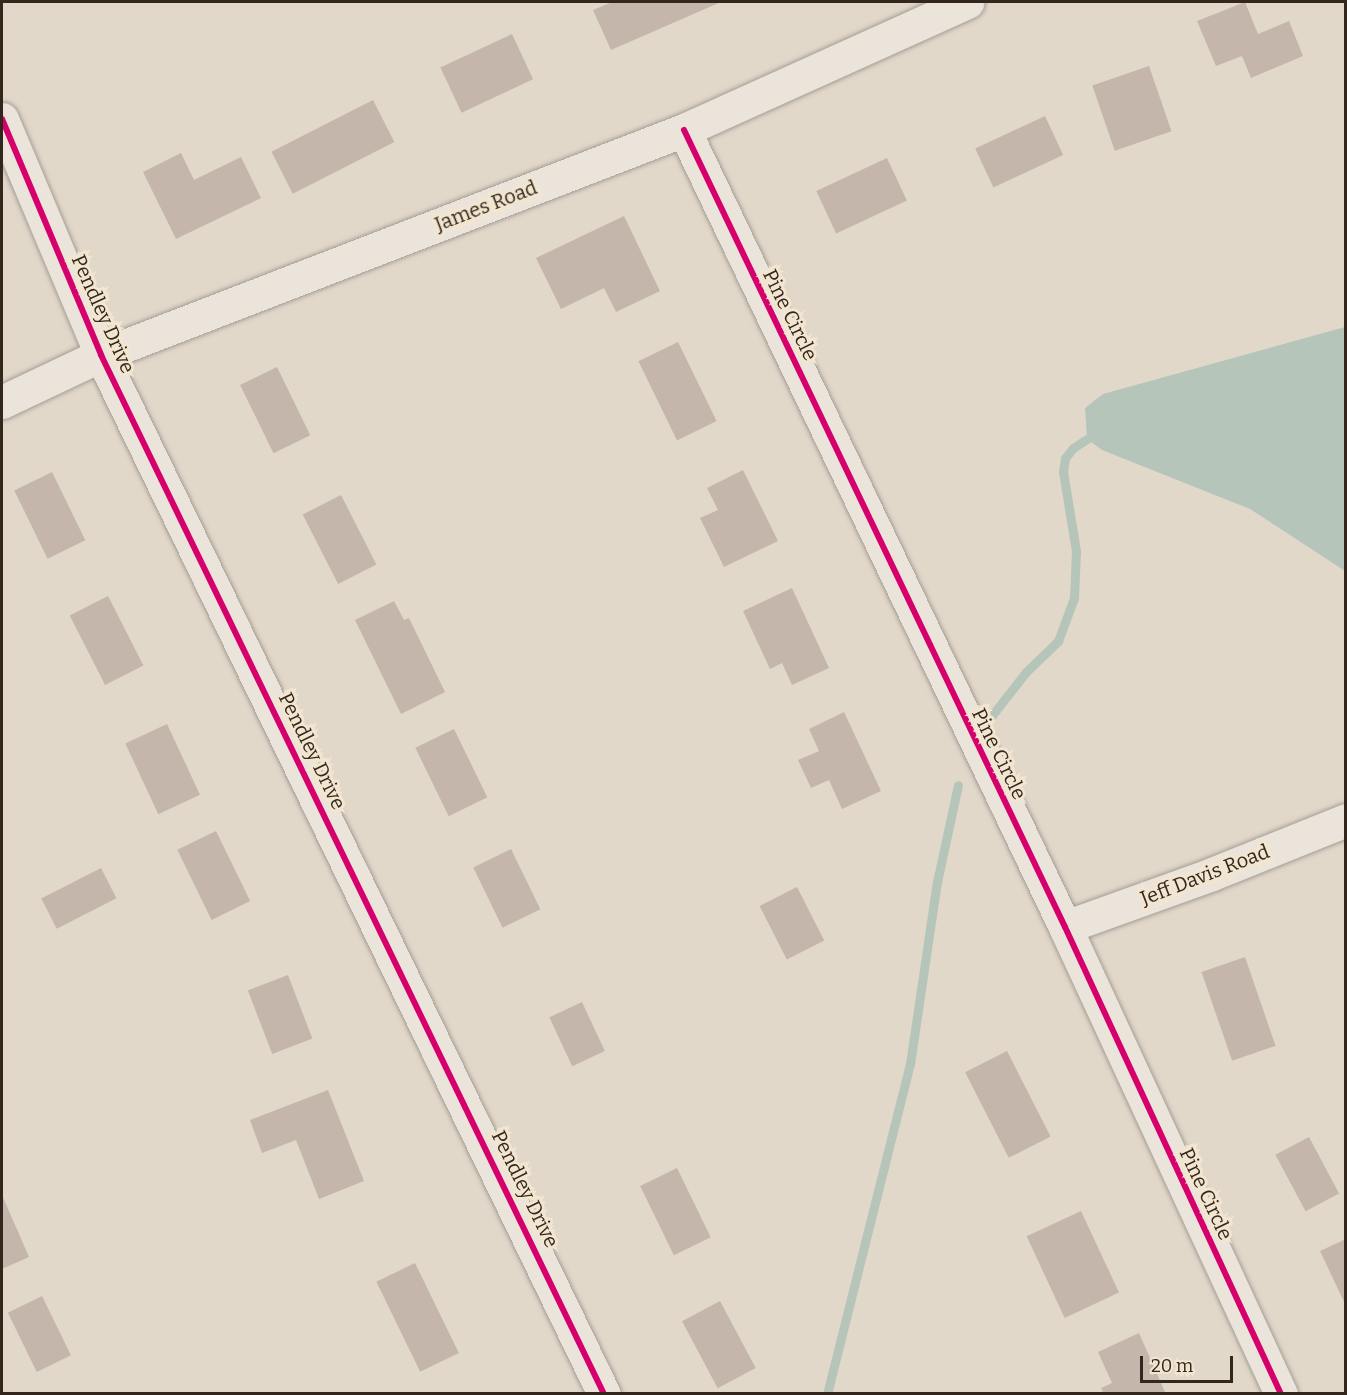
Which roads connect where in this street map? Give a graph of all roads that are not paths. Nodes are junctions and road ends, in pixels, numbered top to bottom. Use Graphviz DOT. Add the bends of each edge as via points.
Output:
graph roads {
  1 [pos="967,2"];
  2 [pos="2,119"];
  3 [pos="684,130"];
  4 [pos="101,355"];
  5 [pos="2,402"];
  6 [pos="1346,820"];
  7 [pos="1065,927"];
  8 [pos="604,1394"];
  9 [pos="1281,1394"];
  1 -- 3 [label="street, James Road"];
  2 -- 4 [label="street, Pendley Drive"];
  3 -- 4 [label="street, James Road"];
  3 -- 7 [label="street, Pine Circle"];
  4 -- 5 [label="street, James Road"];
  4 -- 8 [label="street, Pendley Drive"];
  6 -- 7 [label="street, Jeff Davis Road"];
  7 -- 9 [label="street, Pine Circle"];
}
